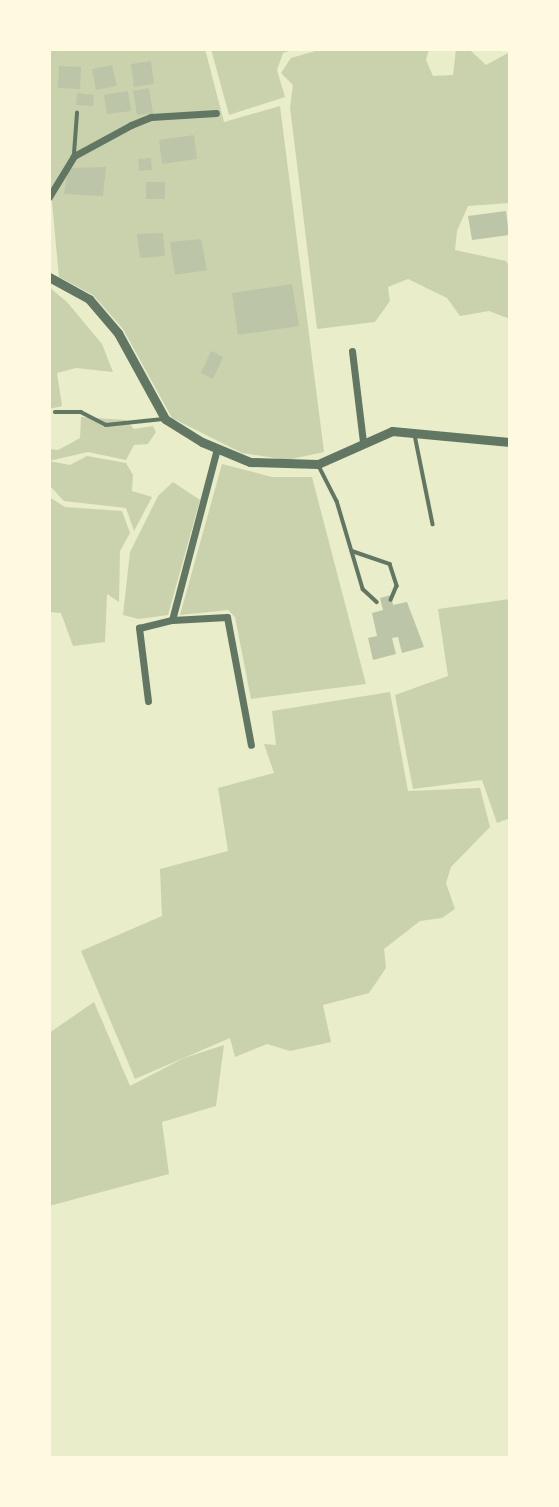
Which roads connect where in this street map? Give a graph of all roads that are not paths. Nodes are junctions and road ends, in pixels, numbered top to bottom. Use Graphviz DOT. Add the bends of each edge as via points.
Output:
graph roads {
  1 [pos="77,113"];
  2 [pos="216,113"];
  3 [pos="74,156"];
  4 [pos="49,197"];
  5 [pos="49,277"];
  6 [pos="352,351"];
  7 [pos="55,412"];
  8 [pos="165,419"];
  9 [pos="415,433"];
  10 [pos="363,442"];
  11 [pos="510,442"];
  12 [pos="217,449"];
  13 [pos="318,464"];
  14 [pos="433,524"];
  15 [pos="352,551"];
  16 [pos="391,600"];
  17 [pos="377,602"];
  18 [pos="172,620"];
  19 [pos="148,701"];
  20 [pos="251,744"];
  1 -- 3 [label="lane"];
  2 -- 3 [label="street" via="151,117"];
  3 -- 4 [label="street"];
  5 -- 8 [label="street" via="89,299 118,333"];
  6 -- 10 [label="street"];
  7 -- 8 [label="lane" via="72,410 106,425"];
  8 -- 12 [label="street"];
  9 -- 10 [label="street" via="392,431"];
  9 -- 11 [label="street"];
  9 -- 14 [label="lane"];
  10 -- 13 [label="street"];
  12 -- 13 [label="street" via="250,462"];
  12 -- 18 [label="street"];
  13 -- 15 [label="lane" via="337,501"];
  15 -- 16 [label="lane" via="390,564 397,586"];
  15 -- 17 [label="lane" via="363,589"];
  18 -- 19 [label="street" via="142,626 137,633"];
  18 -- 20 [label="street" via="228,617"];
}
